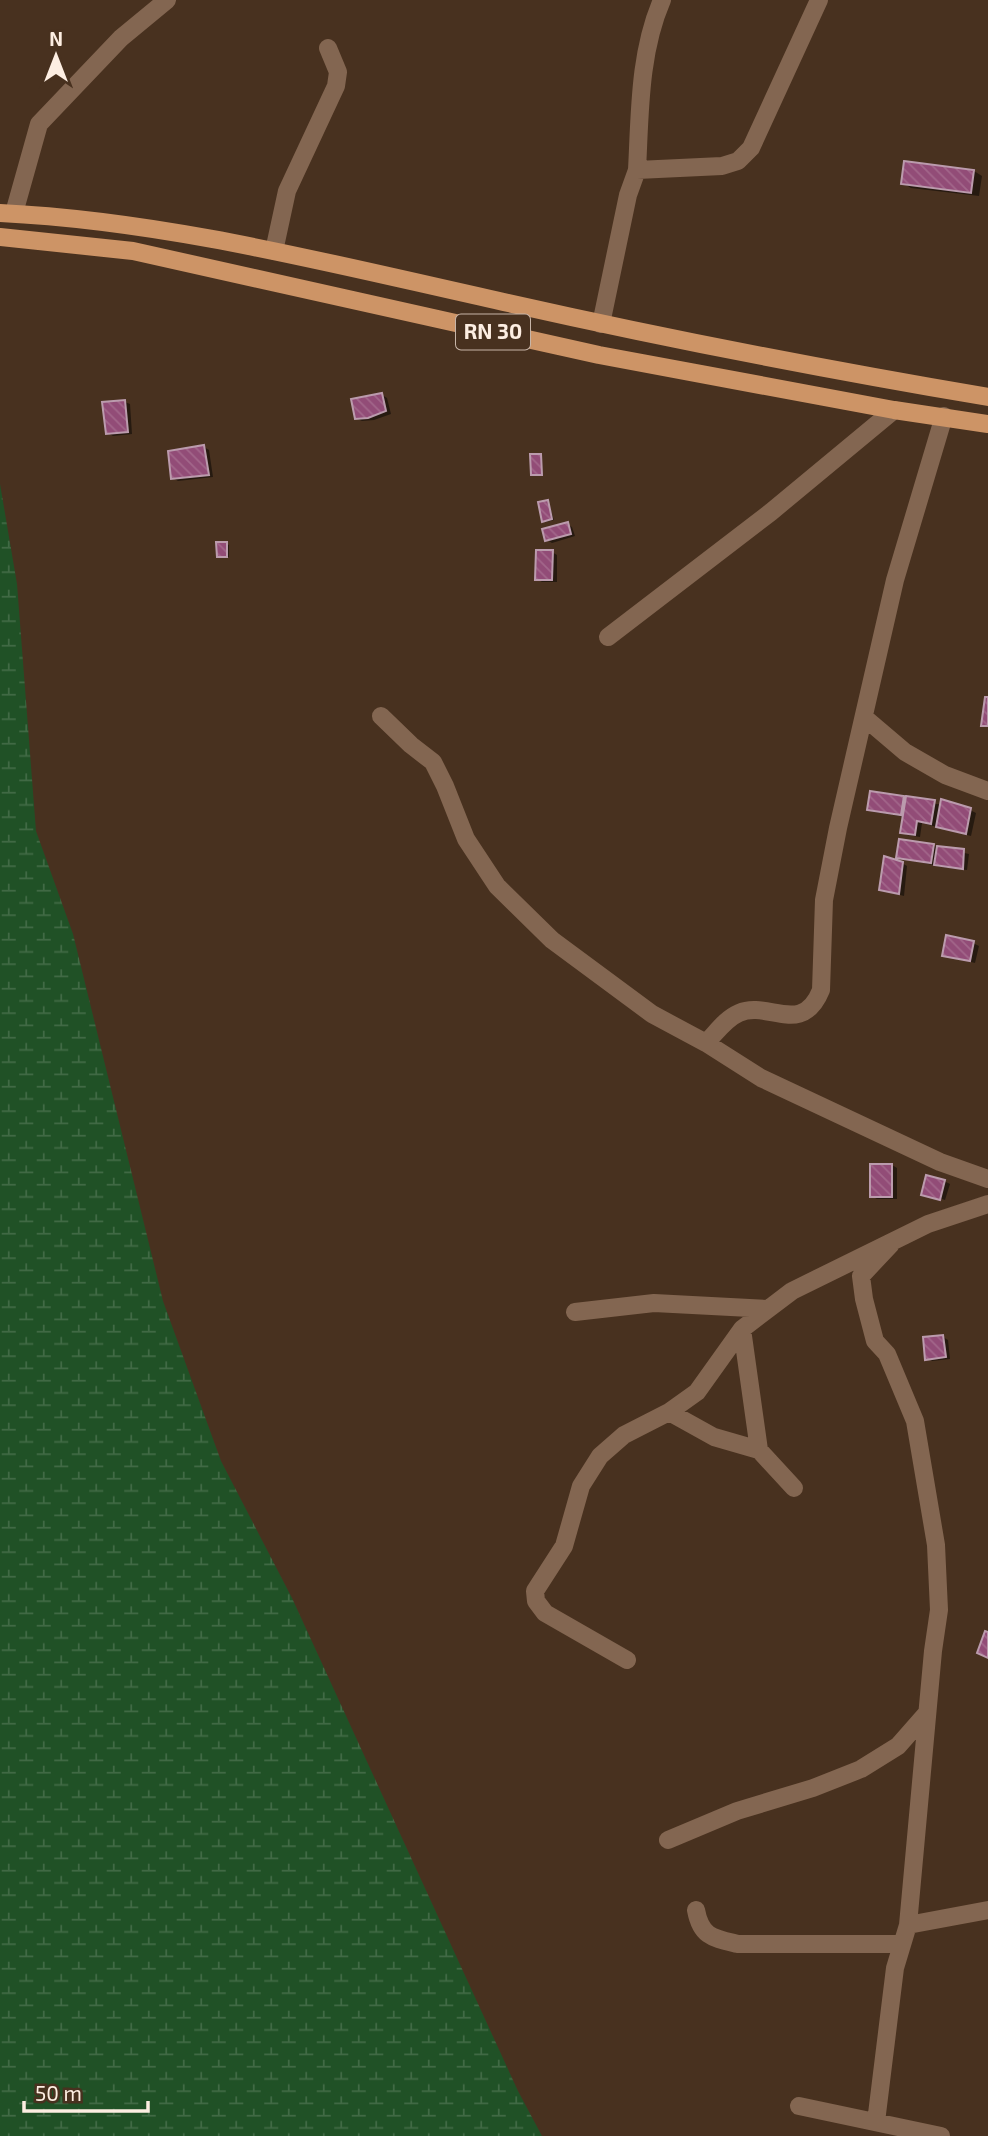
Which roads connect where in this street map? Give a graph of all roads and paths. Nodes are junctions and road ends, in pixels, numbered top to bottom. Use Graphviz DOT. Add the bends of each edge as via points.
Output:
graph roads {
  1 [pos="167,0"];
  2 [pos="662,0"];
  3 [pos="819,0"];
  4 [pos="328,48"];
  5 [pos="637,170"];
  6 [pos="7,213"];
  7 [pos="0,237"];
  8 [pos="274,251"];
  9 [pos="601,324"];
  10 [pos="988,397"];
  11 [pos="894,410"];
  12 [pos="944,416"];
  13 [pos="988,424"];
  14 [pos="608,637"];
  15 [pos="381,716"];
  16 [pos="865,718"];
  17 [pos="988,792"];
  18 [pos="706,1043"];
  19 [pos="988,1179"];
  20 [pos="988,1205"];
  21 [pos="891,1244"];
  22 [pos="838,1267"];
  23 [pos="861,1276"];
  24 [pos="768,1309"];
  25 [pos="575,1312"];
  26 [pos="742,1329"];
  27 [pos="669,1412"];
  28 [pos="759,1450"];
  29 [pos="794,1488"];
  30 [pos="627,1660"];
  31 [pos="927,1713"];
  32 [pos="668,1840"];
  33 [pos="696,1910"];
  34 [pos="988,1910"];
  35 [pos="908,1925"];
  36 [pos="902,1944"];
  37 [pos="799,2106"];
  38 [pos="876,2122"];
  39 [pos="941,2136"];
  1 -- 6 [label="street" via="121,37 39,124"];
  2 -- 5 [label="street" via="642,76"];
  3 -- 5 [label="street" via="751,148 738,161 722,166"];
  4 -- 8 [label="street" via="338,72 336,86 287,191"];
  5 -- 9 [label="street"];
  6 -- 8 [label="main road, RN 30 / RN 30" via="137,227"];
  7 -- 11 [label="main road, RN 30" via="133,251 599,355"];
  8 -- 9 [label="main road, RN 30 / RN 30"];
  9 -- 10 [label="main road, RN 30 / RN 30"];
  11 -- 12 [label="main road, RN 30"];
  11 -- 14 [label="street"];
  12 -- 13 [label="main road, RN 30"];
  12 -- 16 [label="street" via="895,580"];
  15 -- 18 [label="street" via="433,762 466,839 497,886 552,940 652,1014"];
  16 -- 17 [label="street" via="905,752"];
  16 -- 18 [label="street" via="824,900 821,990 815,1004 790,1015 741,1011"];
  18 -- 19 [label="street" via="761,1078 940,1162"];
  20 -- 21 [label="street" via="928,1224"];
  21 -- 22 [label="street"];
  21 -- 23 [label="street"];
  22 -- 23 [label="street"];
  22 -- 24 [label="street"];
  23 -- 31 [label="street" via="875,1341 887,1354 915,1421 936,1545 939,1610"];
  24 -- 25 [label="street" via="654,1303"];
  24 -- 26 [label="street"];
  26 -- 27 [label="street" via="697,1392"];
  26 -- 28 [label="street"];
  27 -- 28 [label="street" via="715,1437"];
  27 -- 30 [label="street" via="624,1435 600,1456 581,1486 564,1546 536,1591 536,1601 545,1613"];
  28 -- 29 [label="street"];
  31 -- 32 [label="street" via="898,1746 861,1769"];
  31 -- 35 [label="street"];
  33 -- 36 [label="street" via="699,1926 711,1937 738,1944"];
  34 -- 35 [label="street"];
  35 -- 36 [label="street"];
  36 -- 38 [label="street"];
  37 -- 38 [label="street"];
  38 -- 39 [label="street"];
}
